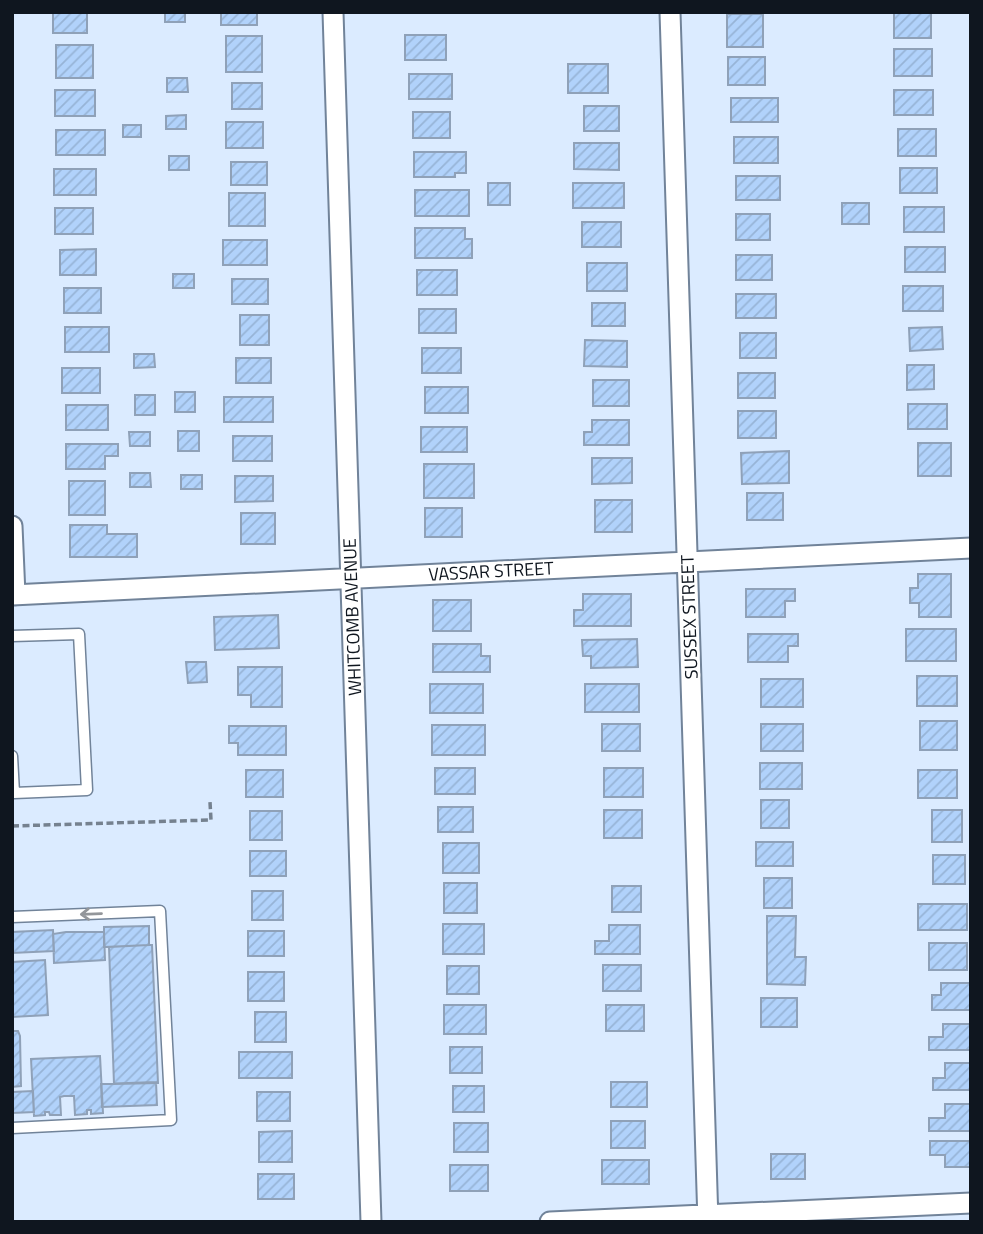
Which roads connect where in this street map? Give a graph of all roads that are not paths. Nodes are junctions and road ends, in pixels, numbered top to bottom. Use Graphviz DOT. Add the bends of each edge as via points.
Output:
graph roads {
  1 [pos="333,12"];
  2 [pos="670,12"];
  3 [pos="12,526"];
  4 [pos="971,548"];
  5 [pos="687,561"];
  6 [pos="351,578"];
  7 [pos="13,595"];
  8 [pos="12,636"];
  9 [pos="12,755"];
  10 [pos="12,917"];
  11 [pos="12,1128"];
  12 [pos="971,1203"];
  13 [pos="707,1218"];
  14 [pos="371,1222"];
  15 [pos="550,1222"];
  1 -- 6 [label="street, WHITCOMB AVENUE"];
  2 -- 5 [label="street, SUSSEX STREET"];
  3 -- 7 [label="street"];
  4 -- 5 [label="street, VASSAR STREET"];
  5 -- 6 [label="street, VASSAR STREET"];
  5 -- 13 [label="street, SUSSEX STREET"];
  6 -- 7 [label="street, VASSAR STREET"];
  6 -- 14 [label="street, WHITCOMB AVENUE"];
  8 -- 9 [label="lane" via="79,634 87,790 14,793"];
  11 -- 10 [label="lane, one-way" via="171,1120 160,911"];
  12 -- 13 [label="street"];
  13 -- 15 [label="street"];
}
